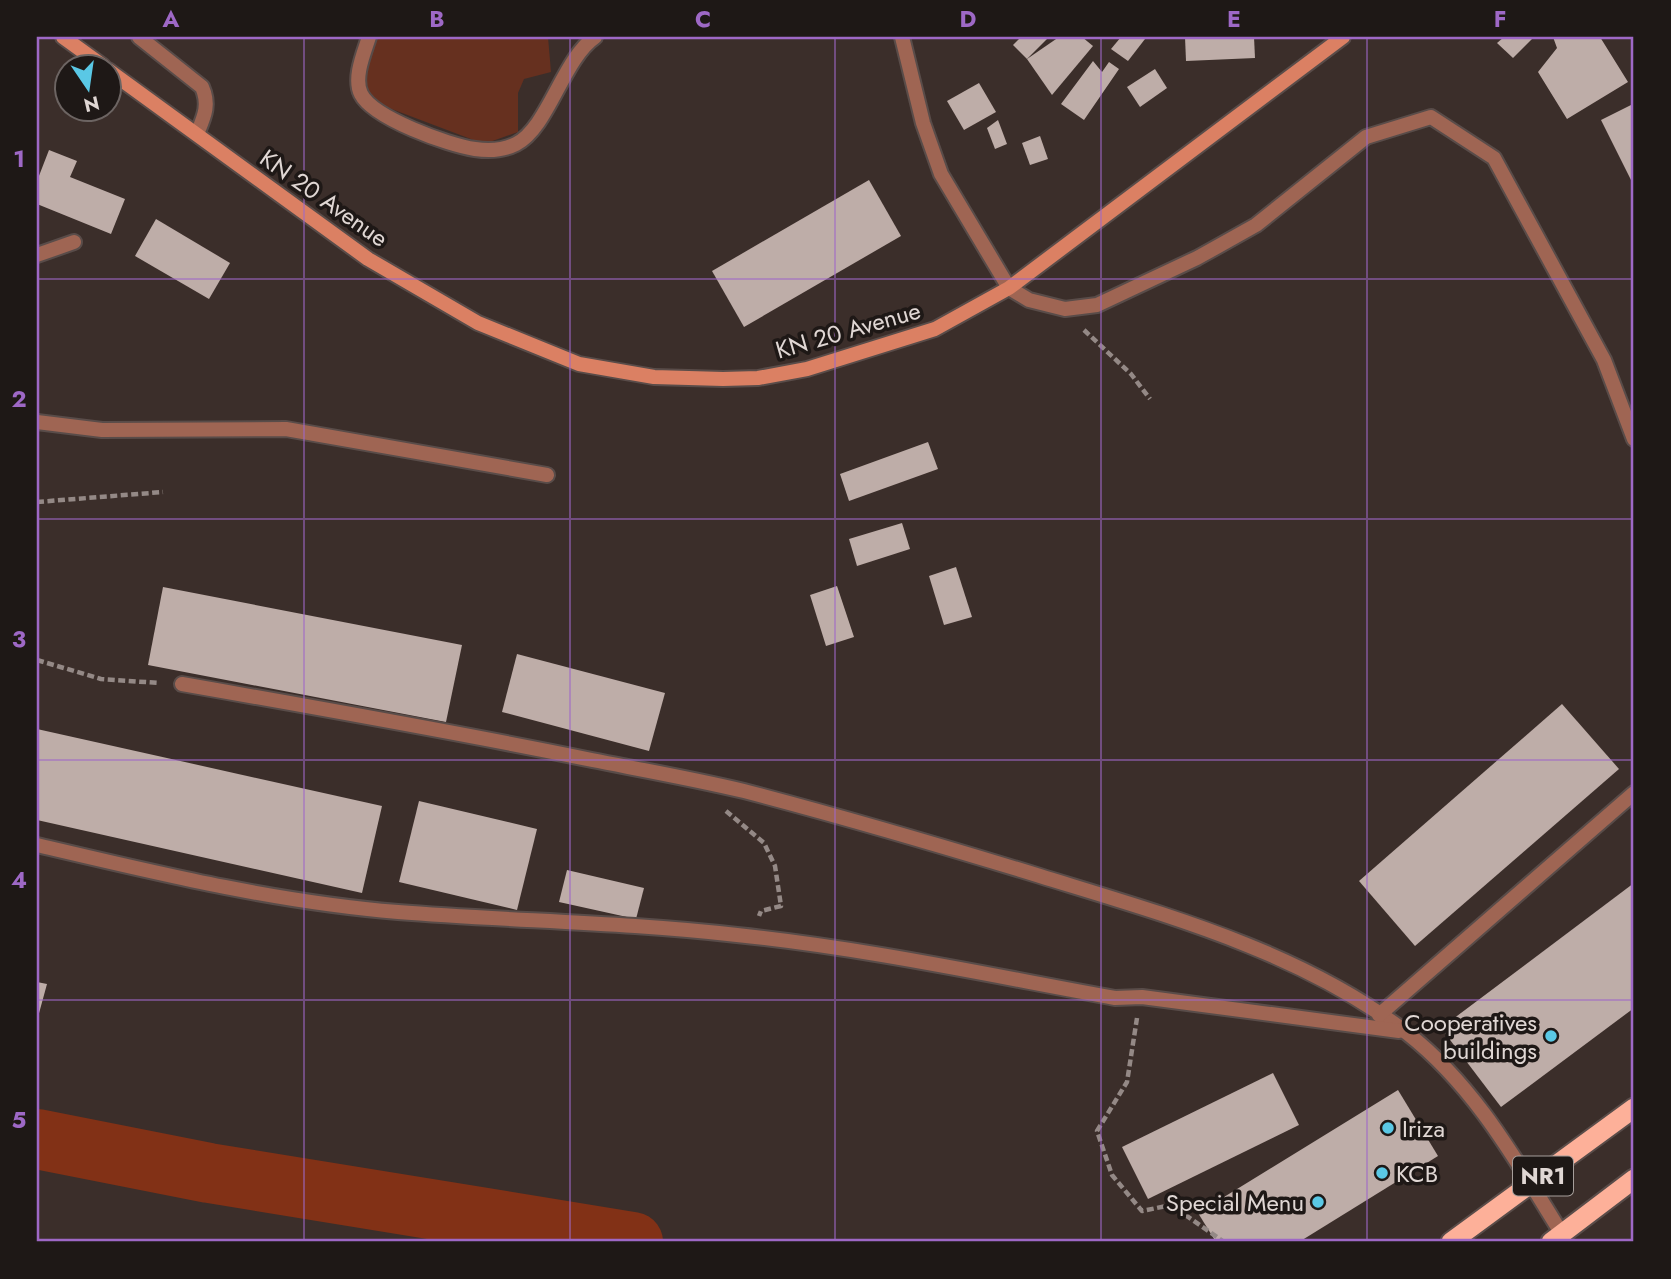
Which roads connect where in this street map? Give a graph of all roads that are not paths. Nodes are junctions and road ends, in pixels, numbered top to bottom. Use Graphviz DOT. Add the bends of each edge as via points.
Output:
graph roads {
  1 [pos="63,37"];
  2 [pos="139,37"];
  3 [pos="369,37"];
  4 [pos="595,37"];
  5 [pos="902,37"];
  6 [pos="1343,37"];
  7 [pos="84,52"];
  8 [pos="122,80"];
  9 [pos="197,134"];
  10 [pos="74,242"];
  11 [pos="37,255"];
  12 [pos="1009,288"];
  13 [pos="37,422"];
  14 [pos="1634,439"];
  15 [pos="547,475"];
  16 [pos="182,684"];
  17 [pos="1634,793"];
  18 [pos="37,845"];
  19 [pos="1379,1016"];
  20 [pos="1406,1032"];
  21 [pos="1634,1108"];
  22 [pos="1634,1179"];
  23 [pos="1531,1185"];
  24 [pos="1557,1238"];
  25 [pos="1451,1242"];
  1 -- 7 [label="main road"];
  2 -- 9 [label="street" via="202,87 206,110"];
  3 -- 4 [label="street" via="358,75 361,95 376,110 445,142 502,149 530,132 580,52"];
  5 -- 12 [label="street" via="941,174"];
  6 -- 12 [label="main road, KN 20 Avenue"];
  8 -- 9 [label="main road, KN 20 Avenue"];
  9 -- 12 [label="main road, KN 20 Avenue" via="306,216 427,295 544,352 613,371 723,379 807,369 935,329"];
  10 -- 11 [label="street"];
  12 -- 14 [label="street" via="1029,300 1065,309 1097,304 1256,225 1366,137 1431,117 1494,158 1604,360"];
  13 -- 15 [label="street" via="102,430 286,429"];
  16 -- 19 [label="street" via="705,783 920,840 1138,906 1245,944 1319,977"];
  17 -- 19 [label="street"];
  18 -- 20 [label="street" via="292,900 396,912 627,923 753,937 848,949 1115,998 1142,997"];
  19 -- 20 [label="street"];
  20 -- 23 [label="street" via="1450,1070"];
  21 -- 23 [label="highway, NR1"];
  22 -- 24 [label="highway, NR1"];
  23 -- 24 [label="street"];
  23 -- 25 [label="highway, NR1"];
}
